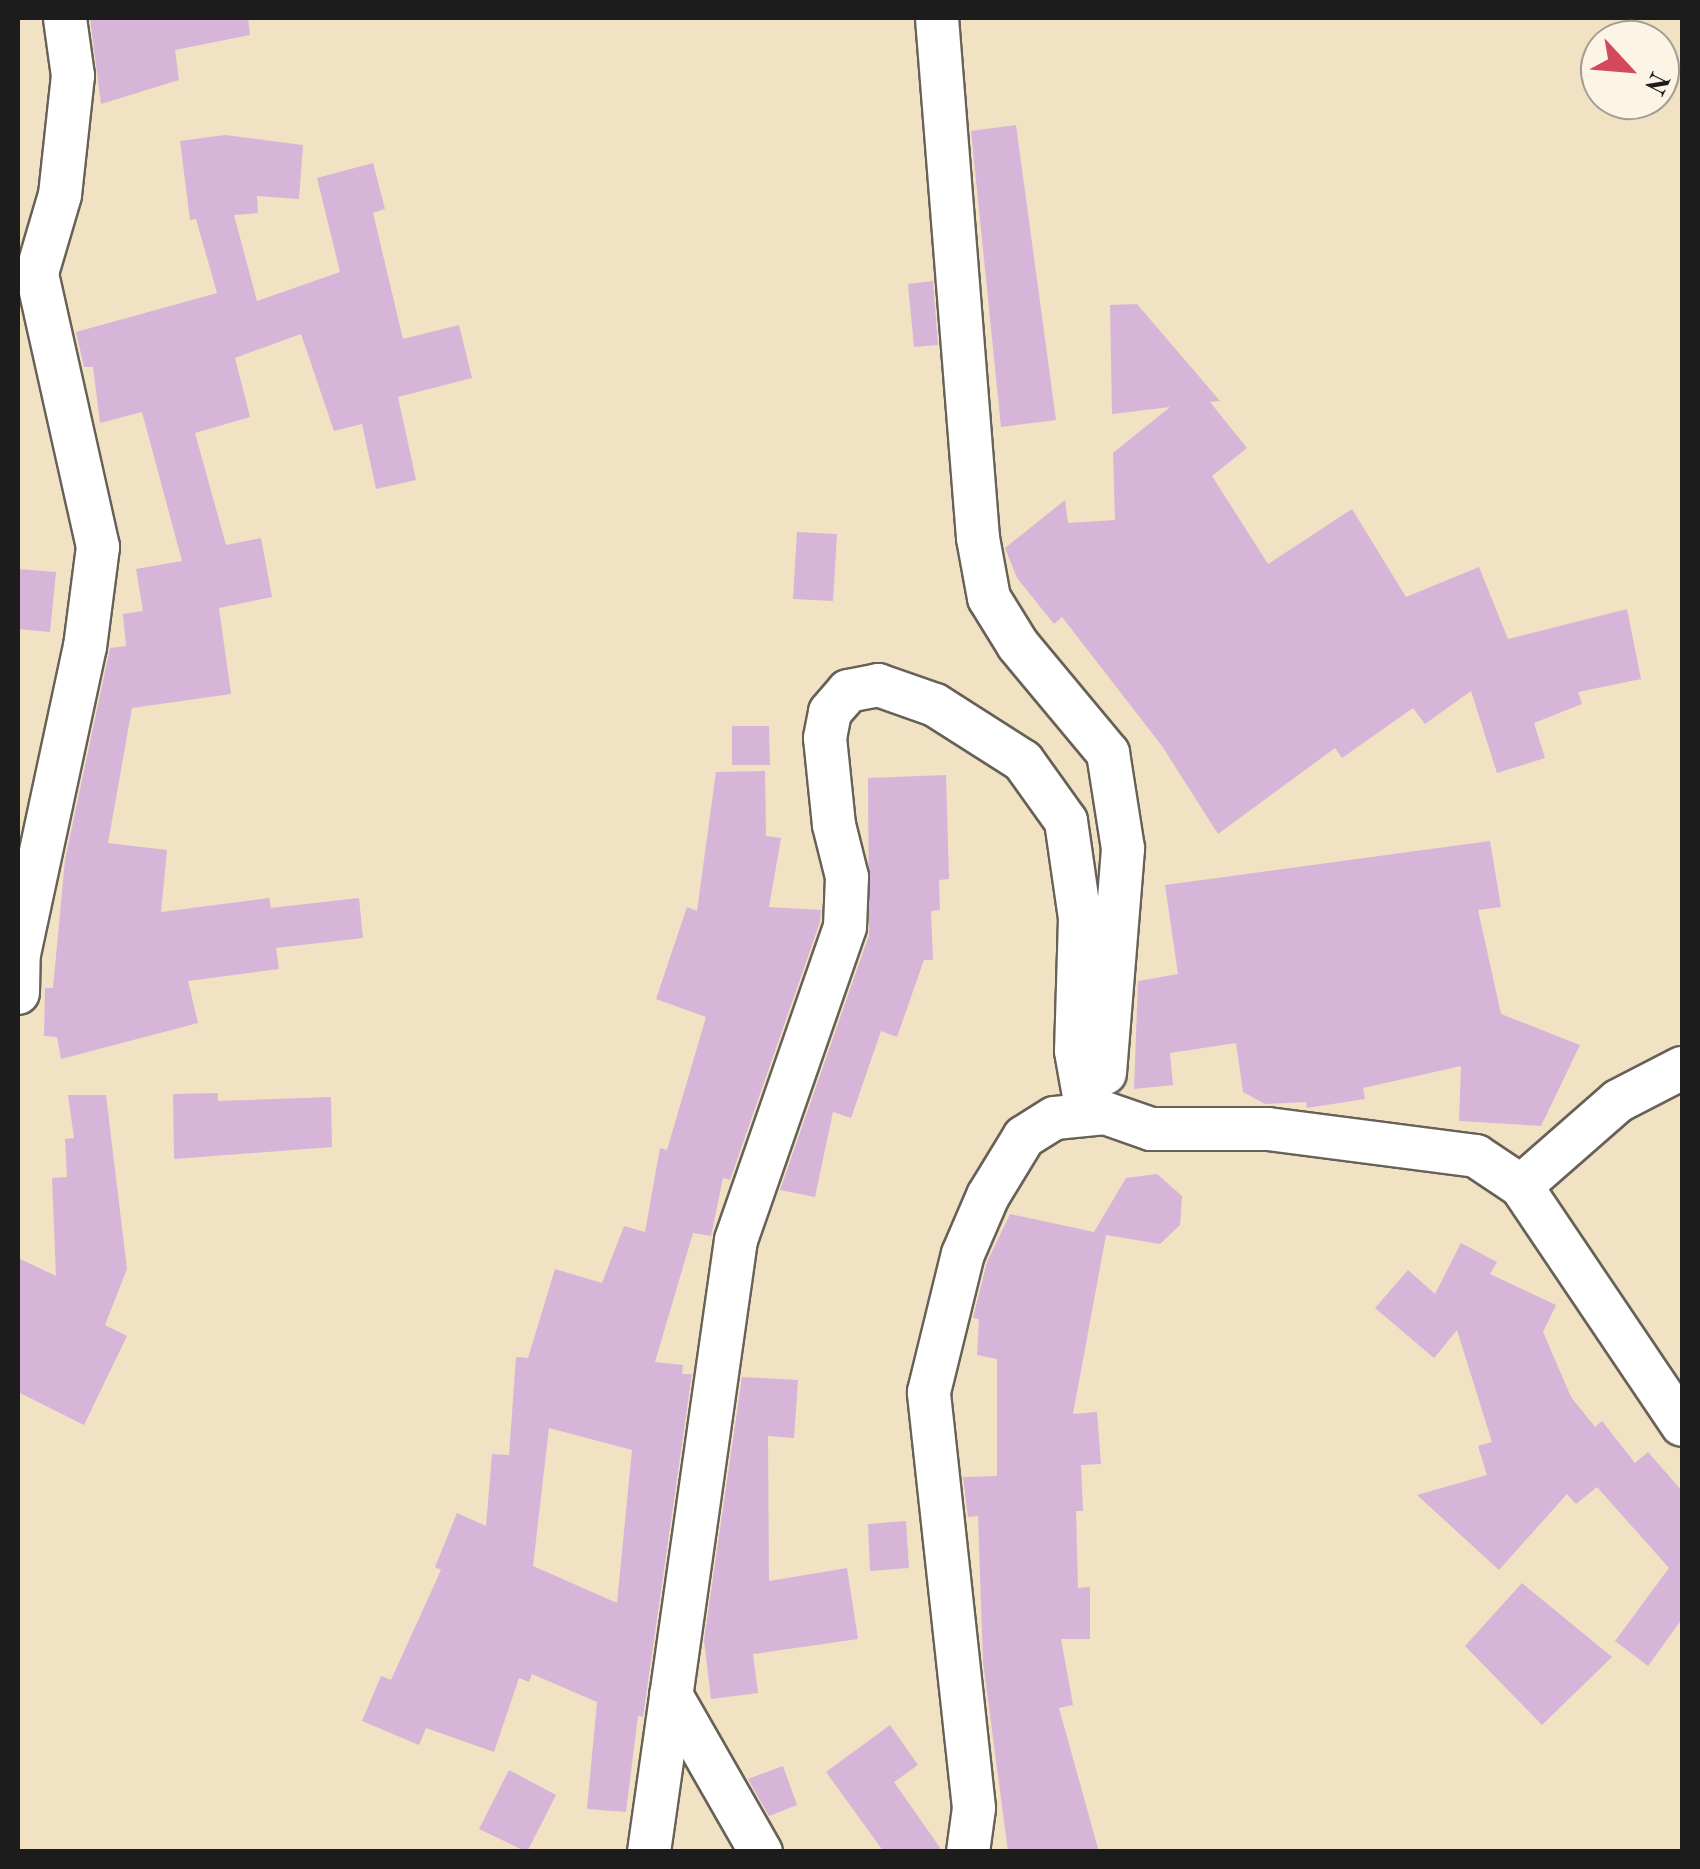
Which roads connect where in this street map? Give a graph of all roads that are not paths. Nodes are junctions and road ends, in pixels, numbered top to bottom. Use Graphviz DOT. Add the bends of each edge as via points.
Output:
graph roads {
  1 [pos="66,18"];
  2 [pos="937,18"];
  3 [pos="18,993"];
  4 [pos="1682,1068"];
  5 [pos="1096,1113"];
  6 [pos="1521,1186"];
  7 [pos="1682,1425"];
  8 [pos="671,1694"];
  9 [pos="650,1852"];
  10 [pos="761,1852"];
  11 [pos="968,1852"];
  1 -- 3 [label="street" via="73,76 62,175 37,273 98,547"];
  2 -- 5 [label="street" via="978,538 989,598 1018,644 1108,753 1123,849"];
  4 -- 6 [label="street" via="1618,1101"];
  5 -- 6 [label="street" via="1151,1129 1268,1129 1476,1156"];
  5 -- 8 [label="street" via="1076,1050 1080,918 1066,822 1022,761 935,705 878,685 848,691 830,712 825,738 847,877 845,927 736,1240"];
  5 -- 11 [label="street" via="1055,1118 1024,1138 988,1196 963,1254 928,1392 974,1808"];
  6 -- 7 [label="street"];
  8 -- 9 [label="street"];
  8 -- 10 [label="street"];
}
